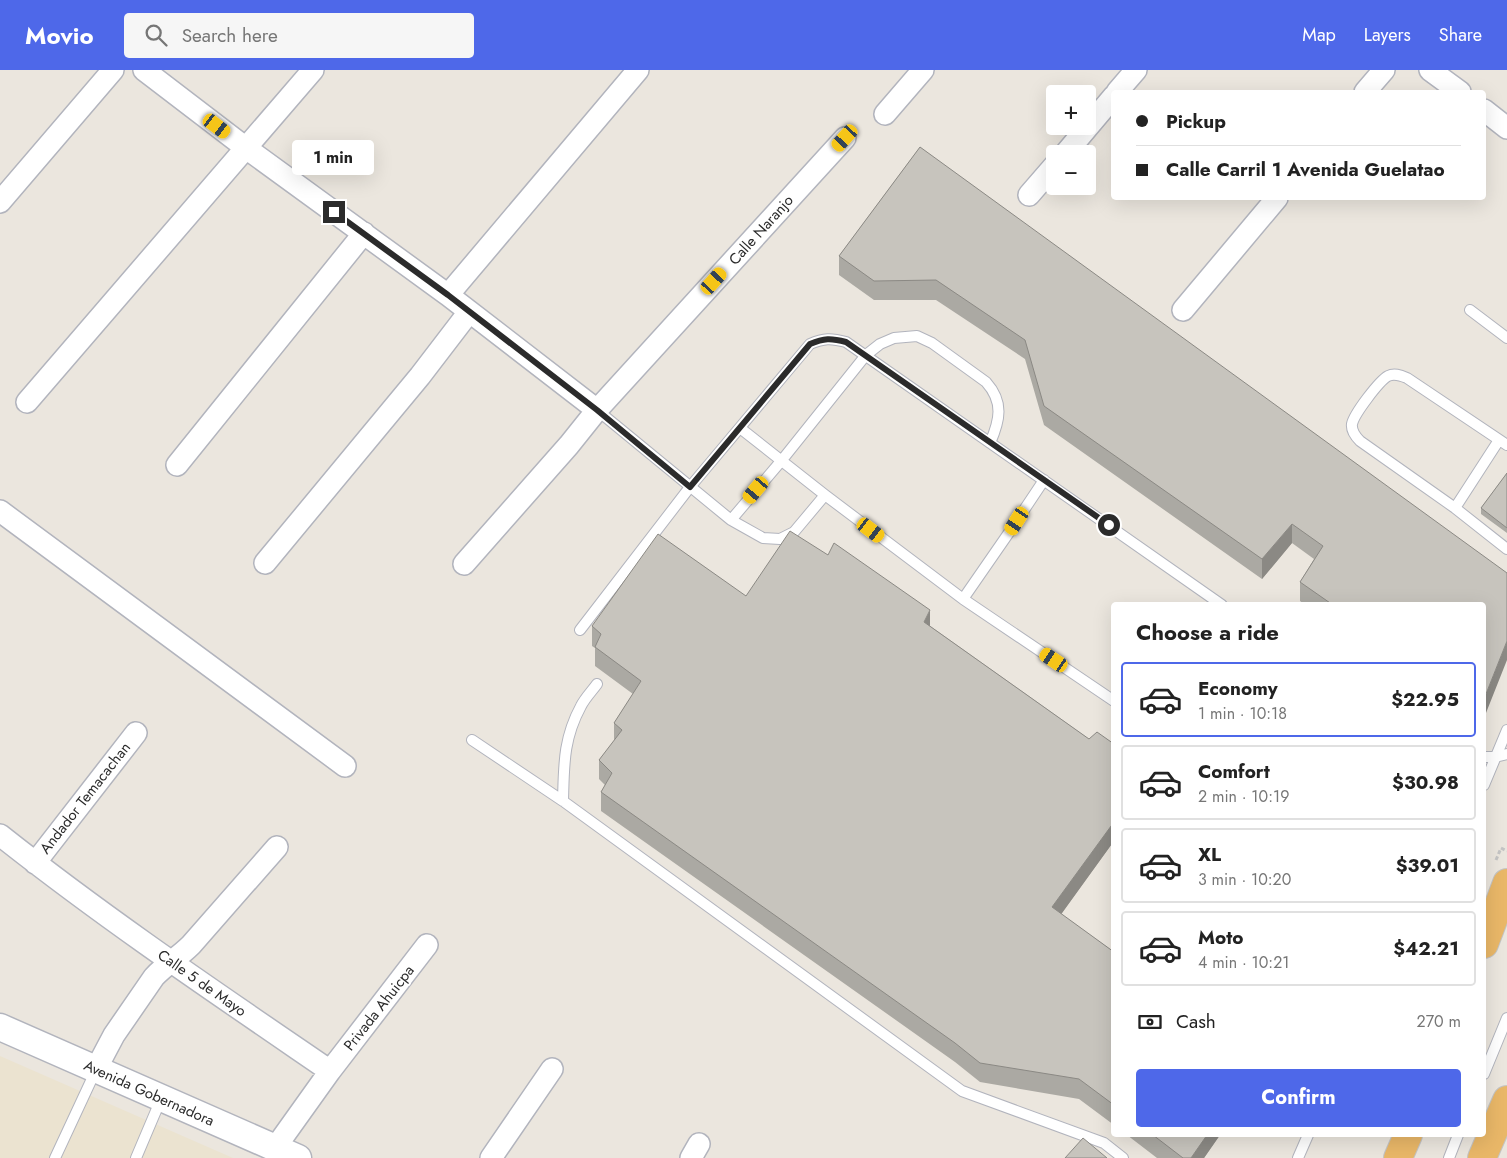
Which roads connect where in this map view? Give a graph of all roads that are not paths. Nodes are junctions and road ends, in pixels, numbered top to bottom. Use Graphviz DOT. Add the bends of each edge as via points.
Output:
graph roads {
  1 [pos="113,70"];
  2 [pos="144,70"];
  3 [pos="313,70"];
  4 [pos="638,70"];
  5 [pos="923,70"];
  6 [pos="1136,70"];
  7 [pos="1384,70"];
  8 [pos="1430,70"];
  9 [pos="1119,90"];
  10 [pos="1367,90"];
  11 [pos="1457,90"];
  12 [pos="1111,100"];
  13 [pos="1486,112"];
  14 [pos="885,114"];
  15 [pos="1507,128"];
  16 [pos="845,138"];
  17 [pos="1073,145"];
  18 [pos="246,148"];
  19 [pos="1046,175"];
  20 [pos="1029,195"];
  21 [pos="1275,200"];
  22 [pos="0,202"];
  23 [pos="364,233"];
  24 [pos="448,295"];
  25 [pos="1183,310"];
  26 [pos="1470,310"];
  27 [pos="469,312"];
  28 [pos="1507,338"];
  29 [pos="866,355"];
  30 [pos="27,402"];
  31 [pos="597,410"];
  32 [pos="740,428"];
  33 [pos="990,443"];
  34 [pos="1503,443"];
  35 [pos="782,460"];
  36 [pos="177,465"];
  37 [pos="1044,480"];
  38 [pos="690,487"];
  39 [pos="825,495"];
  40 [pos="1455,508"];
  41 [pos="0,511"];
  42 [pos="731,520"];
  43 [pos="1507,549"];
  44 [pos="266,563"];
  45 [pos="464,564"];
  46 [pos="963,599"];
  47 [pos="1218,602"];
  48 [pos="580,630"];
  49 [pos="597,684"];
  50 [pos="1111,699"];
  51 [pos="1507,731"];
  52 [pos="136,733"];
  53 [pos="472,740"];
  54 [pos="1507,754"];
  55 [pos="1486,756"];
  56 [pos="1496,757"];
  57 [pos="345,766"];
  58 [pos="1486,780"];
  59 [pos="563,801"];
  60 [pos="0,835"];
  61 [pos="277,847"];
  62 [pos="35,863"];
  63 [pos="1507,883"];
  64 [pos="1486,939"];
  65 [pos="427,945"];
  66 [pos="171,962"];
  67 [pos="1507,1018"];
  68 [pos="0,1027"];
  69 [pos="96,1069"];
  70 [pos="552,1069"];
  71 [pos="1486,1069"];
  72 [pos="330,1071"];
  73 [pos="161,1098"];
  74 [pos="1507,1100"];
  75 [pos="1307,1137"];
  76 [pos="1407,1137"];
  77 [pos="1457,1137"];
  78 [pos="281,1155"];
  79 [pos="55,1158"];
  80 [pos="136,1158"];
  81 [pos="491,1158"];
  82 [pos="1124,1158"];
  83 [pos="1298,1158"];
  84 [pos="1398,1158"];
  85 [pos="1449,1158"];
  86 [pos="1482,1158"];
  1 -- 22 [label="street"];
  2 -- 18 [label="street"];
  3 -- 18 [label="street"];
  4 -- 24 [label="street"];
  5 -- 14 [label="street"];
  6 -- 9 [label="street"];
  7 -- 10 [label="street"];
  8 -- 11 [label="street"];
  12 -- 17 [label="street"];
  13 -- 15 [label="street"];
  16 -- 31 [label="street, Calle Naranjo"];
  18 -- 23 [label="street"];
  18 -- 30 [label="street"];
  19 -- 20 [label="street"];
  21 -- 25 [label="street"];
  23 -- 24 [label="street"];
  23 -- 36 [label="street"];
  24 -- 27 [label="street"];
  26 -- 28 [label="lane"];
  27 -- 31 [label="street"];
  27 -- 44 [label="street"];
  29 -- 32 [label="lane" via="846,342 832,338 810,344"];
  29 -- 33 [label="lane"];
  29 -- 33 [label="lane" via="894,338 918,336 932,343 993,389 999,411"];
  29 -- 35 [label="lane"];
  31 -- 38 [label="lane"];
  31 -- 45 [label="street, Calle Naranjo"];
  32 -- 35 [label="lane"];
  32 -- 38 [label="lane"];
  33 -- 37 [label="lane"];
  34 -- 40 [label="lane"];
  34 -- 40 [label="lane" via="1400,375 1386,377 1356,415 1352,429 1360,442"];
  35 -- 39 [label="lane"];
  35 -- 42 [label="lane"];
  37 -- 46 [label="lane"];
  37 -- 47 [label="lane"];
  38 -- 42 [label="lane"];
  38 -- 48 [label="lane"];
  39 -- 42 [label="lane" via="794,532 780,539 763,538"];
  39 -- 46 [label="lane"];
  40 -- 43 [label="lane"];
  41 -- 57 [label="street"];
  46 -- 50 [label="lane"];
  49 -- 59 [label="lane" via="581,705 569,732 564,755"];
  51 -- 56 [label="lane"];
  52 -- 62 [label="street, Andador Temacachan"];
  53 -- 59 [label="lane"];
  54 -- 56 [label="lane"];
  55 -- 56 [label="lane"];
  56 -- 58 [label="lane"];
  59 -- 82 [label="lane" via="962,1091 1104,1143"];
  60 -- 62 [label="street, Calle 5 de Mayo"];
  61 -- 66 [label="street" via="191,945"];
  62 -- 66 [label="street, Calle 5 de Mayo"];
  63 -- 64 [label="highway"];
  65 -- 72 [label="street, Privada Ahuicpa"];
  66 -- 69 [label="street" via="154,977 132,1008"];
  66 -- 72 [label="street, Calle 5 de Mayo"];
  67 -- 71 [label="lane"];
  68 -- 69 [label="street, Avenida Gobernadora"];
  69 -- 73 [label="street, Avenida Gobernadora"];
  69 -- 79 [label="lane"];
  70 -- 81 [label="street"];
  72 -- 78 [label="street"];
  73 -- 78 [label="street, Avenida Gobernadora"];
  73 -- 80 [label="lane"];
  74 -- 86 [label="highway"];
  75 -- 83 [label="lane"];
  76 -- 84 [label="highway"];
  77 -- 85 [label="lane"];
}
